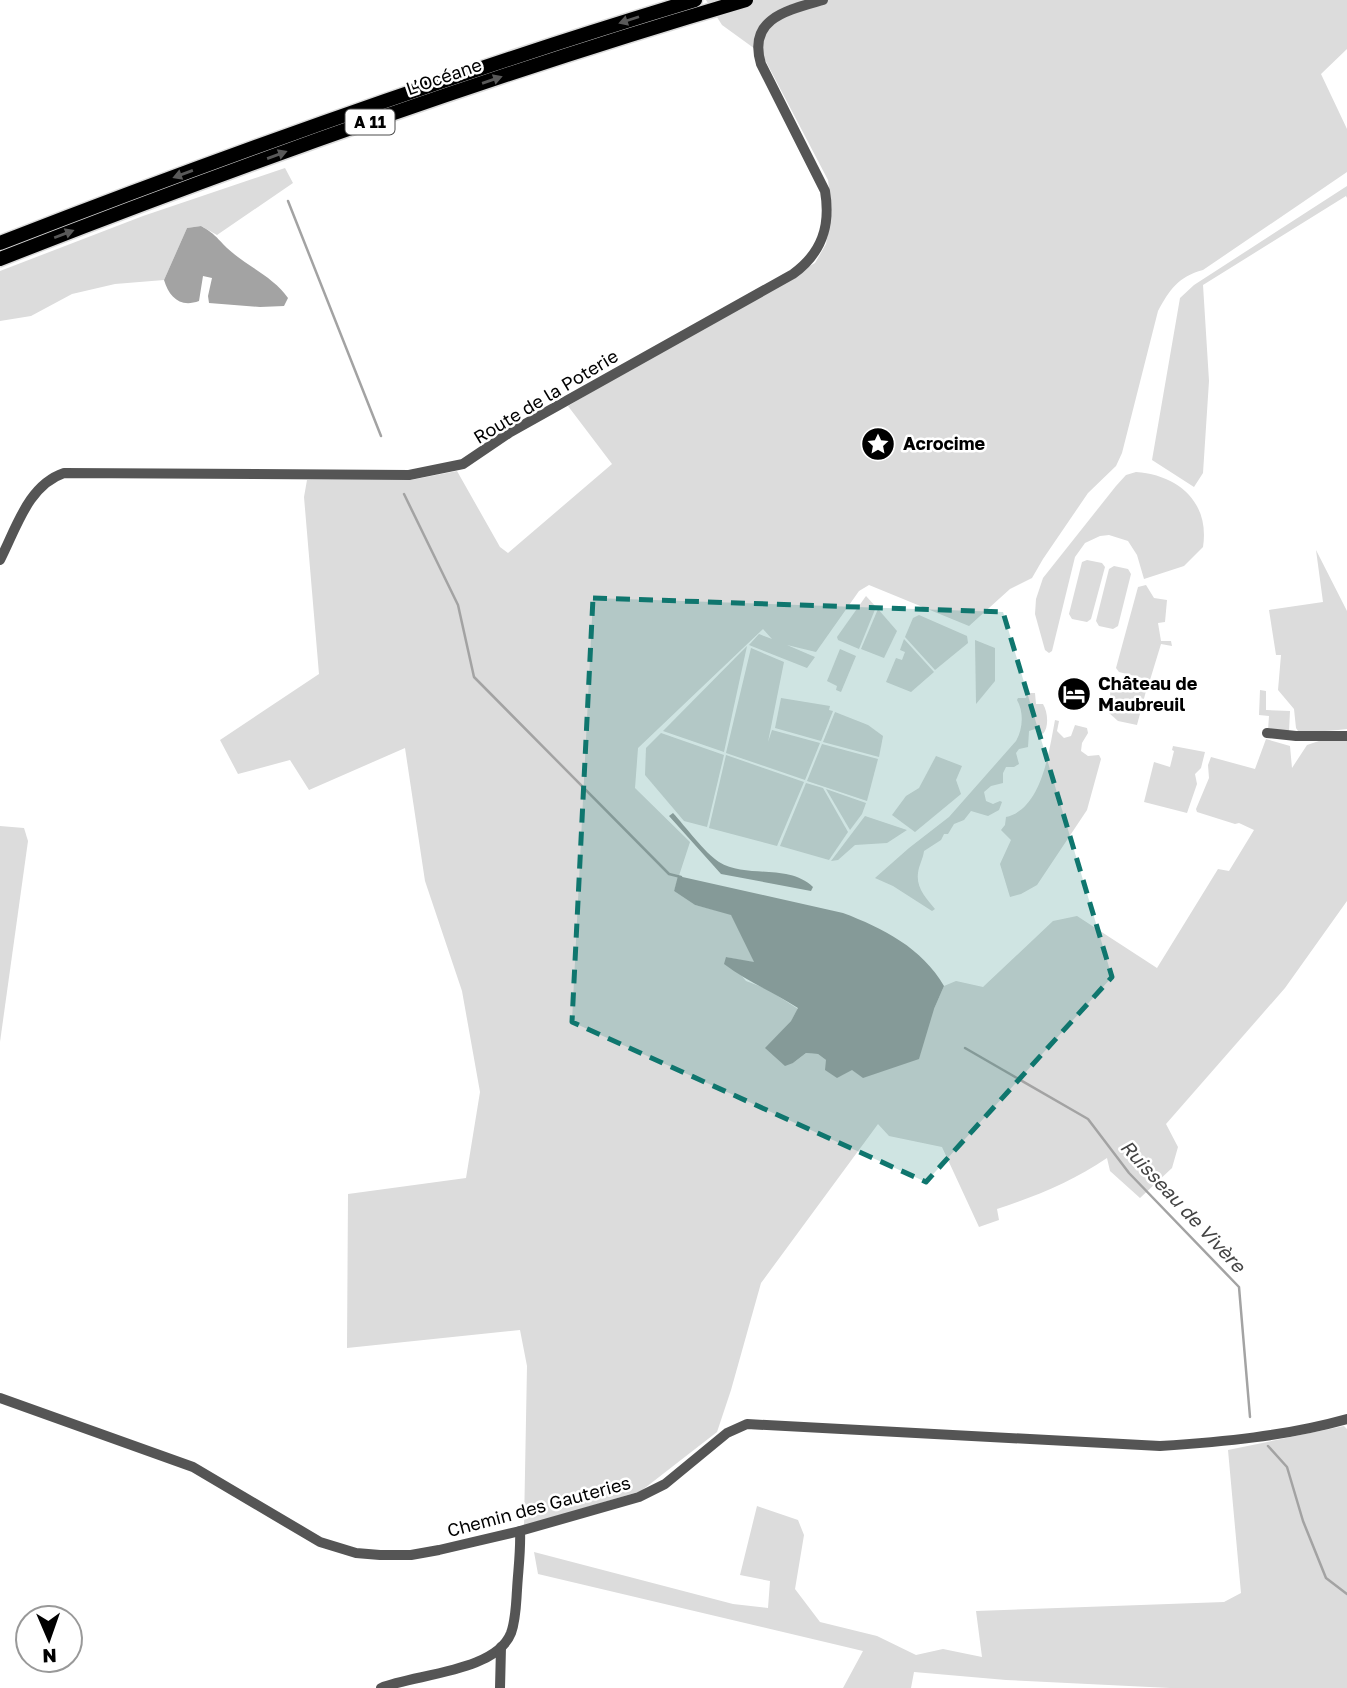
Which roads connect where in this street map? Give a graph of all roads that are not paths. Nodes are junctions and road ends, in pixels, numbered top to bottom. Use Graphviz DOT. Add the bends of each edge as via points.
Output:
graph roads {
  1 [pos="695,0"];
  2 [pos="746,0"];
  3 [pos="823,0"];
  4 [pos="0,243"];
  5 [pos="0,259"];
  6 [pos="0,560"];
  7 [pos="1267,733"];
  8 [pos="1347,736"];
  9 [pos="0,1398"];
  10 [pos="1347,1419"];
  11 [pos="520,1531"];
  12 [pos="501,1647"];
  13 [pos="381,1688"];
  14 [pos="500,1688"];
  1 -- 4 [label="highway, L’Océane / A 11, one-way" via="406,94"];
  5 -- 2 [label="highway, L’Océane / A 11, one-way" via="419,105"];
  3 -- 6 [label="street, Route de la Poterie" via="779,14 764,27 758,43 761,64 825,191 827,221 822,243 793,274 509,433 463,464 409,475 64,473 51,477 32,497"];
  7 -- 8 [label="street"];
  9 -- 11 [label="street, Chemin des Gauteries" via="193,1467 336,1548 411,1555"];
  10 -- 11 [label="street, Chemin des Gauteries" via="1276,1434 1160,1446 747,1424 727,1433 681,1473 639,1497"];
  11 -- 12 [label="street" via="516,1610 510,1635"];
  12 -- 13 [label="street" via="475,1663"];
  12 -- 14 [label="street"];
}
